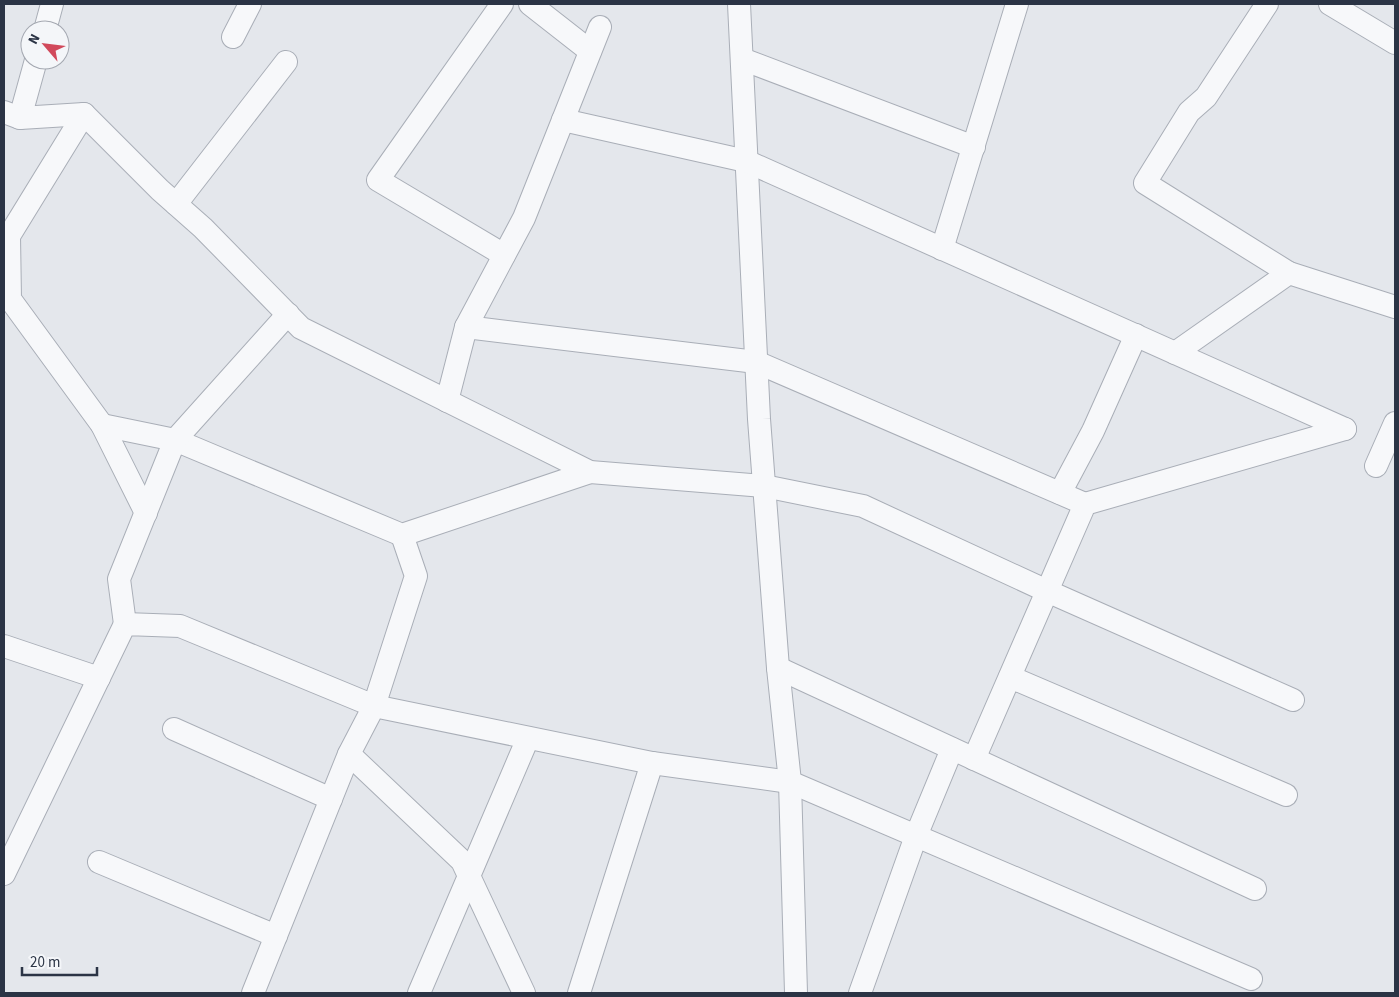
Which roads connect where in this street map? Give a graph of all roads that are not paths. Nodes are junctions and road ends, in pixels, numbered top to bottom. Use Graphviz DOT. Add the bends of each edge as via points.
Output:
graph roads {
  1 [pos="52,4"];
  2 [pos="250,4"];
  3 [pos="502,4"];
  4 [pos="530,4"];
  5 [pos="739,4"];
  6 [pos="1017,4"];
  7 [pos="1268,4"];
  8 [pos="1330,4"];
  9 [pos="48,20"];
  10 [pos="600,27"];
  11 [pos="233,37"];
  12 [pos="1395,43"];
  13 [pos="590,51"];
  14 [pos="742,59"];
  15 [pos="286,62"];
  16 [pos="32,70"];
  17 [pos="84,114"];
  18 [pos="12,115"];
  19 [pos="563,120"];
  20 [pos="974,147"];
  21 [pos="746,161"];
  22 [pos="176,204"];
  23 [pos="942,249"];
  24 [pos="504,255"];
  25 [pos="1289,273"];
  26 [pos="7,298"];
  27 [pos="1395,307"];
  28 [pos="288,314"];
  29 [pos="466,326"];
  30 [pos="1136,336"];
  31 [pos="1175,353"];
  32 [pos="756,362"];
  33 [pos="447,401"];
  34 [pos="1395,423"];
  35 [pos="102,425"];
  36 [pos="175,440"];
  37 [pos="1376,466"];
  38 [pos="590,472"];
  39 [pos="764,486"];
  40 [pos="1060,493"];
  41 [pos="1085,504"];
  42 [pos="146,513"];
  43 [pos="402,535"];
  44 [pos="1047,591"];
  45 [pos="125,624"];
  46 [pos="4,646"];
  47 [pos="778,668"];
  48 [pos="1010,677"];
  49 [pos="100,678"];
  50 [pos="1292,700"];
  51 [pos="374,706"];
  52 [pos="174,729"];
  53 [pos="528,738"];
  54 [pos="952,749"];
  55 [pos="349,754"];
  56 [pos="974,759"];
  57 [pos="652,763"];
  58 [pos="790,782"];
  59 [pos="1286,794"];
  60 [pos="331,799"];
  61 [pos="916,836"];
  62 [pos="99,862"];
  63 [pos="4,874"];
  64 [pos="469,876"];
  65 [pos="1255,889"];
  66 [pos="276,936"];
  67 [pos="1251,979"];
  68 [pos="253,993"];
  69 [pos="418,993"];
  70 [pos="524,993"];
  71 [pos="579,993"];
  72 [pos="796,993"];
  73 [pos="860,993"];
  1 -- 9 [label="street"];
  2 -- 11 [label="street"];
  3 -- 24 [label="street" via="378,180"];
  4 -- 13 [label="street"];
  5 -- 14 [label="street"];
  6 -- 20 [label="street"];
  7 -- 25 [label="street" via="1206,97 1189,112 1145,183"];
  8 -- 12 [label="street"];
  10 -- 13 [label="street"];
  13 -- 19 [label="street"];
  14 -- 20 [label="street"];
  14 -- 21 [label="street"];
  15 -- 22 [label="street"];
  16 -- 18 [label="street"];
  17 -- 18 [label="street"];
  17 -- 22 [label="street"];
  17 -- 26 [label="street" via="9,236"];
  19 -- 21 [label="street"];
  19 -- 24 [label="street" via="524,218"];
  20 -- 23 [label="street"];
  21 -- 23 [label="street"];
  21 -- 32 [label="street"];
  22 -- 28 [label="street"];
  23 -- 30 [label="street"];
  24 -- 29 [label="street"];
  25 -- 27 [label="street"];
  25 -- 31 [label="street"];
  26 -- 35 [label="street"];
  28 -- 33 [label="street" via="301,328"];
  28 -- 36 [label="street"];
  29 -- 32 [label="street"];
  29 -- 33 [label="street"];
  30 -- 31 [label="street"];
  30 -- 40 [label="street" via="1093,431"];
  31 -- 41 [label="street" via="1345,429"];
  32 -- 39 [label="street"];
  32 -- 40 [label="street"];
  33 -- 38 [label="street"];
  34 -- 37 [label="street"];
  35 -- 36 [label="street"];
  35 -- 42 [label="street"];
  36 -- 42 [label="street"];
  36 -- 43 [label="street"];
  38 -- 39 [label="street"];
  38 -- 43 [label="street"];
  39 -- 44 [label="street" via="862,506"];
  39 -- 47 [label="street"];
  40 -- 41 [label="street"];
  41 -- 44 [label="street"];
  42 -- 45 [label="street" via="120,580"];
  43 -- 51 [label="street" via="416,576"];
  44 -- 48 [label="street"];
  44 -- 50 [label="street"];
  45 -- 49 [label="street"];
  45 -- 51 [label="street" via="180,626"];
  46 -- 49 [label="street"];
  47 -- 54 [label="street"];
  47 -- 58 [label="street"];
  48 -- 56 [label="street"];
  48 -- 59 [label="street"];
  49 -- 63 [label="street"];
  51 -- 53 [label="street"];
  51 -- 55 [label="street"];
  52 -- 60 [label="street"];
  53 -- 57 [label="street"];
  53 -- 64 [label="street"];
  54 -- 56 [label="street"];
  54 -- 61 [label="street"];
  55 -- 60 [label="street"];
  55 -- 64 [label="street" via="462,861"];
  56 -- 65 [label="street"];
  57 -- 58 [label="street"];
  57 -- 71 [label="street"];
  58 -- 61 [label="street"];
  58 -- 72 [label="street"];
  60 -- 66 [label="street"];
  61 -- 67 [label="street"];
  61 -- 73 [label="street"];
  62 -- 66 [label="street"];
  64 -- 69 [label="street"];
  64 -- 70 [label="street"];
  66 -- 68 [label="street"];
}
